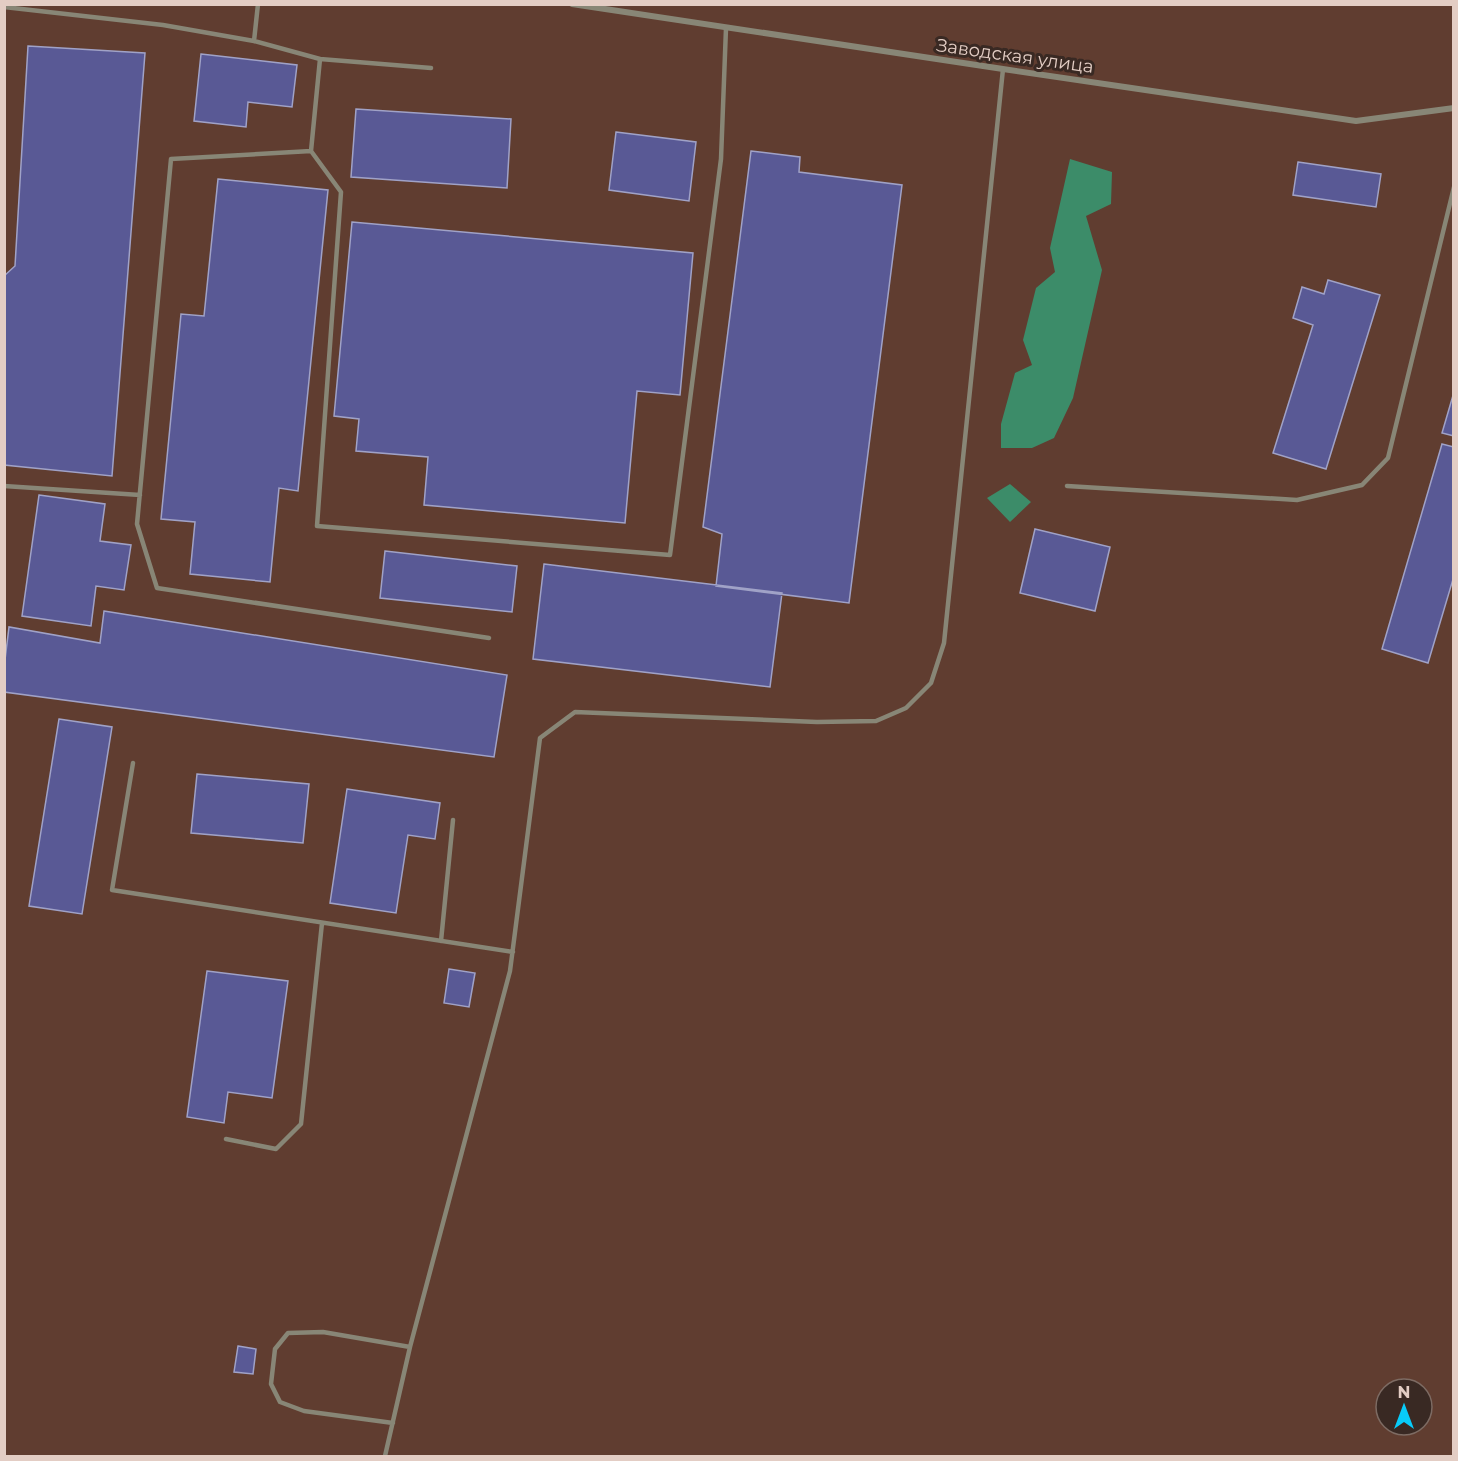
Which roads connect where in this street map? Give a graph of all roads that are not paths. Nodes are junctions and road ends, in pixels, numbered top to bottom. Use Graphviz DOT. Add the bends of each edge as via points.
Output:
graph roads {
  1 [pos="258,4"];
  2 [pos="572,4"];
  3 [pos="4,7"];
  4 [pos="726,28"];
  5 [pos="254,41"];
  6 [pos="320,59"];
  7 [pos="430,68"];
  8 [pos="1003,69"];
  9 [pos="1454,108"];
  10 [pos="311,151"];
  11 [pos="1454,186"];
  12 [pos="4,486"];
  13 [pos="1067,486"];
  14 [pos="140,495"];
  15 [pos="489,638"];
  16 [pos="133,763"];
  17 [pos="453,820"];
  18 [pos="322,923"];
  19 [pos="441,941"];
  20 [pos="513,952"];
  21 [pos="226,1139"];
  22 [pos="410,1347"];
  23 [pos="393,1423"];
  24 [pos="385,1456"];
  1 -- 5 [label="lane"];
  2 -- 4 [label="street, Заводская улица"];
  3 -- 5 [label="lane" via="163,25"];
  4 -- 8 [label="street, Заводская улица"];
  4 -- 10 [label="lane" via="722,159 670,555 317,526 342,192"];
  5 -- 6 [label="lane"];
  6 -- 7 [label="lane"];
  6 -- 10 [label="lane"];
  8 -- 9 [label="street, Заводская улица" via="1356,121"];
  8 -- 20 [label="lane" via="944,643 931,683 906,708 876,721 575,712 540,738"];
  10 -- 14 [label="lane" via="171,159"];
  11 -- 13 [label="lane" via="1388,458 1362,485 1297,500"];
  12 -- 14 [label="lane"];
  14 -- 15 [label="lane" via="137,524 157,588"];
  16 -- 18 [label="lane" via="112,890"];
  17 -- 19 [label="lane"];
  18 -- 19 [label="lane"];
  18 -- 21 [label="lane" via="301,1125 276,1149"];
  19 -- 20 [label="lane"];
  20 -- 22 [label="lane"];
  22 -- 23 [label="lane"];
  22 -- 23 [label="lane" via="323,1332 288,1333 275,1349 271,1384 280,1402 304,1411"];
  23 -- 24 [label="lane"];
}
